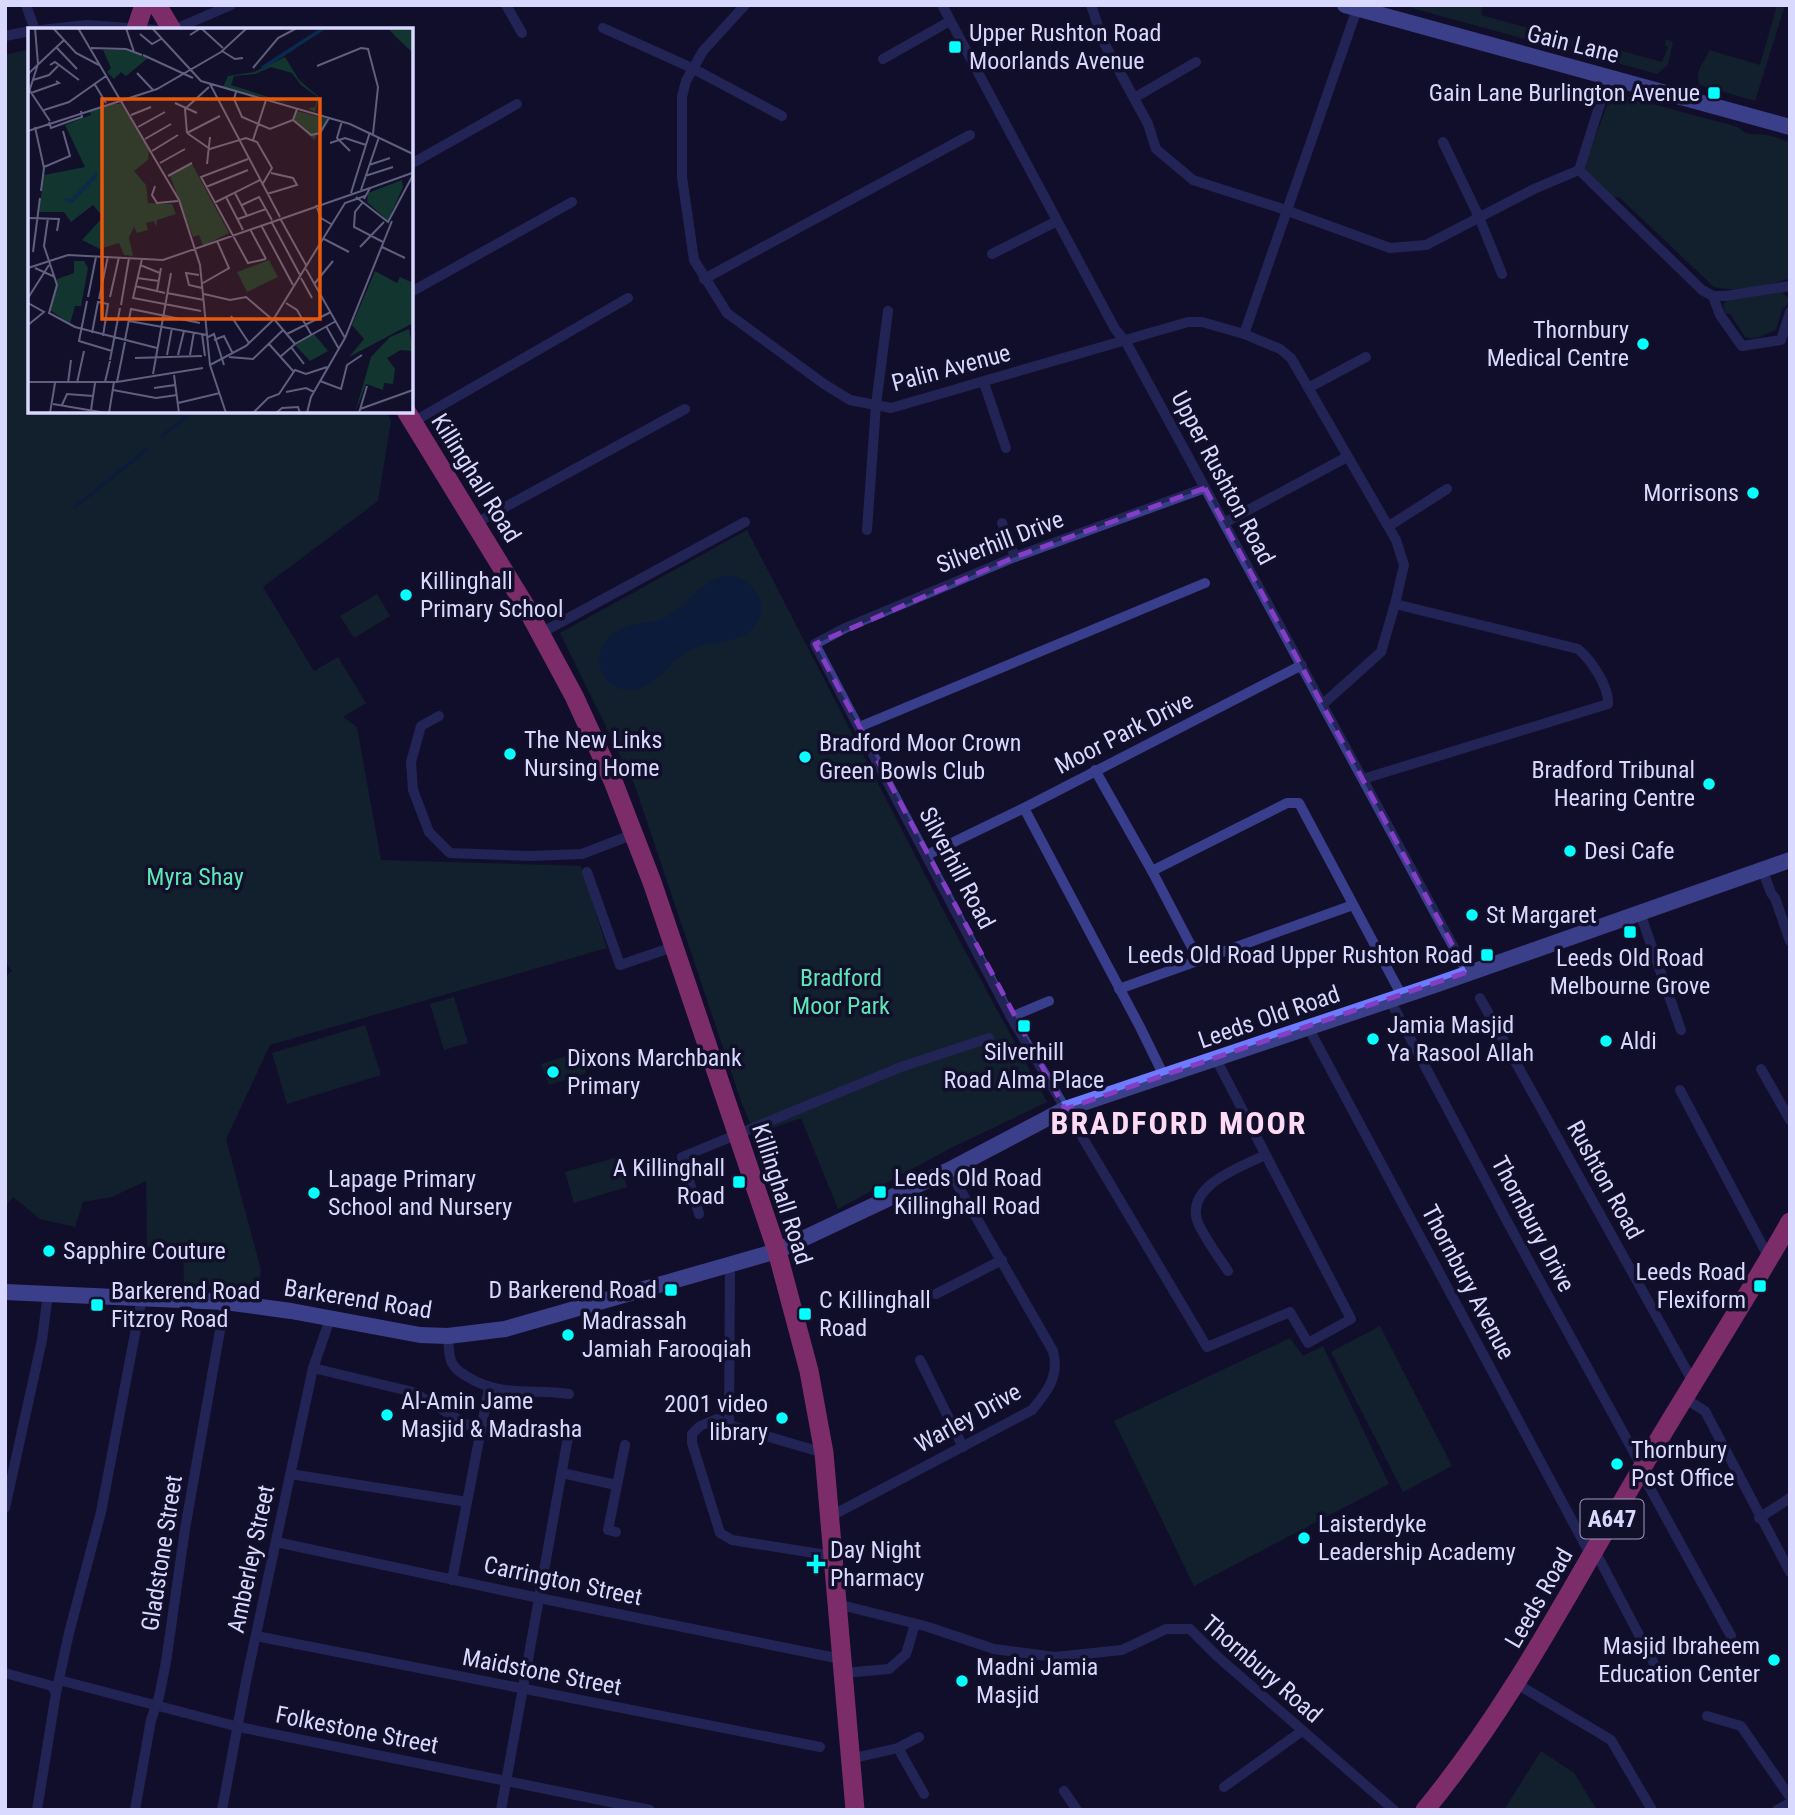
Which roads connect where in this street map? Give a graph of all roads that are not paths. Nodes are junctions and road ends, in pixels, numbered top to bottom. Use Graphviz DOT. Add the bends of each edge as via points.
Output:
graph roads {
  1 [pos="26,5"];
  2 [pos="144,5"];
  3 [pos="158,5"];
  4 [pos="231,5"];
  5 [pos="506,5"];
  6 [pos="746,5"];
  7 [pos="942,5"];
  8 [pos="1091,5"];
  9 [pos="1351,7"];
  10 [pos="950,21"];
  11 [pos="34,28"];
  12 [pos="59,28"];
  13 [pos="124,28"];
  14 [pos="136,28"];
  15 [pos="172,28"];
  16 [pos="178,28"];
  17 [pos="603,28"];
  18 [pos="28,31"];
  19 [pos="522,33"];
  20 [pos="5,36"];
  21 [pos="883,59"];
  22 [pos="1196,62"];
  23 [pos="692,68"];
  24 [pos="1609,76"];
  25 [pos="1134,98"];
  26 [pos="517,104"];
  27 [pos="782,116"];
  28 [pos="1790,127"];
  29 [pos="970,135"];
  30 [pos="1443,142"];
  31 [pos="413,163"];
  32 [pos="1579,170"];
  33 [pos="572,202"];
  34 [pos="1287,211"];
  35 [pos="1479,217"];
  36 [pos="1057,221"];
  37 [pos="992,254"];
  38 [pos="1502,274"];
  39 [pos="704,279"];
  40 [pos="1790,286"];
  41 [pos="413,291"];
  42 [pos="1713,296"];
  43 [pos="628,298"];
  44 [pos="888,311"];
  45 [pos="1790,312"];
  46 [pos="1244,334"];
  47 [pos="1126,342"];
  48 [pos="1366,357"];
  49 [pos="984,383"];
  50 [pos="1310,387"];
  51 [pos="876,405"];
  52 [pos="685,409"];
  53 [pos="410,417"];
  54 [pos="1006,448"];
  55 [pos="1347,457"];
  56 [pos="1205,488"];
  57 [pos="1447,489"];
  58 [pos="476,523"];
  59 [pos="744,523"];
  60 [pos="1002,523"];
  61 [pos="1224,523"];
  62 [pos="1388,526"];
  63 [pos="867,530"];
  64 [pos="1015,557"];
  65 [pos="1205,583"];
  66 [pos="1395,604"];
  67 [pos="541,633"];
  68 [pos="815,644"];
  69 [pos="1302,665"];
  70 [pos="1323,704"];
  71 [pos="439,716"];
  72 [pos="859,727"];
  73 [pos="1095,771"];
  74 [pos="1363,779"];
  75 [pos="1024,808"];
  76 [pos="634,834"];
  77 [pos="927,855"];
  78 [pos="1790,860"];
  79 [pos="1762,869"];
  80 [pos="1152,870"];
  81 [pos="587,872"];
  82 [pos="1353,905"];
  83 [pos="1640,913"];
  84 [pos="1790,941"];
  85 [pos="673,947"];
  86 [pos="1199,961"];
  87 [pos="1467,972"];
  88 [pos="1119,989"];
  89 [pos="1396,998"];
  90 [pos="1480,998"];
  91 [pos="1049,1001"];
  92 [pos="1011,1017"];
  93 [pos="1308,1027"];
  94 [pos="1681,1030"];
  95 [pos="989,1038"];
  96 [pos="1216,1059"];
  97 [pos="1761,1069"];
  98 [pos="1164,1076"];
  99 [pos="1680,1090"];
  100 [pos="1065,1109"];
  101 [pos="1790,1120"];
  102 [pos="738,1135"];
  103 [pos="1265,1155"];
  104 [pos="949,1170"];
  105 [pos="699,1214"];
  106 [pos="1790,1222"];
  107 [pos="777,1251"];
  108 [pos="1769,1258"];
  109 [pos="1002,1260"];
  110 [pos="730,1265"];
  111 [pos="1228,1271"];
  112 [pos="5,1292"];
  113 [pos="48,1294"];
  114 [pos="936,1294"];
  115 [pos="142,1297"];
  116 [pos="225,1302"];
  117 [pos="330,1319"];
  118 [pos="448,1336"];
  119 [pos="920,1360"];
  120 [pos="313,1368"];
  121 [pos="489,1388"];
  122 [pos="1688,1390"];
  123 [pos="569,1394"];
  124 [pos="729,1425"];
  125 [pos="481,1431"];
  126 [pos="568,1437"];
  127 [pos="625,1445"];
  128 [pos="963,1447"];
  129 [pos="824,1453"];
  130 [pos="1642,1469"];
  131 [pos="562,1473"];
  132 [pos="290,1474"];
  133 [pos="616,1485"];
  134 [pos="1790,1498"];
  135 [pos="467,1502"];
  136 [pos="5,1508"];
  137 [pos="831,1516"];
  138 [pos="1759,1518"];
  139 [pos="616,1532"];
  140 [pos="276,1542"];
  141 [pos="1593,1554"];
  142 [pos="833,1556"];
  143 [pos="1790,1572"];
  144 [pos="452,1580"];
  145 [pos="539,1598"];
  146 [pos="837,1605"];
  147 [pos="915,1624"];
  148 [pos="256,1636"];
  149 [pos="1731,1636"];
  150 [pos="842,1666"];
  151 [pos="5,1673"];
  152 [pos="1659,1673"];
  153 [pos="1517,1684"];
  154 [pos="56,1687"];
  155 [pos="522,1690"];
  156 [pos="158,1702"];
  157 [pos="1707,1716"];
  158 [pos="239,1727"];
  159 [pos="1302,1731"];
  160 [pos="919,1737"];
  161 [pos="820,1747"];
  162 [pos="898,1748"];
  163 [pos="850,1759"];
  164 [pos="506,1781"];
  165 [pos="1224,1787"];
  166 [pos="1064,1791"];
  167 [pos="924,1794"];
  168 [pos="1790,1797"];
  169 [pos="1790,1803"];
  170 [pos="37,1810"];
  171 [pos="135,1810"];
  172 [pos="222,1810"];
  173 [pos="501,1810"];
  174 [pos="650,1810"];
  175 [pos="855,1810"];
  176 [pos="1077,1810"];
  177 [pos="1395,1810"];
  178 [pos="1425,1810"];
  179 [pos="1652,1810"];
  180 [pos="1777,1810"];
  1 -- 11 [label="street"];
  2 -- 14 [label="highway"];
  3 -- 15 [label="highway"];
  4 -- 16 [label="street"];
  5 -- 19 [label="street"];
  6 -- 23 [label="street, Palin Avenue"];
  7 -- 10 [label="street, Upper Rushton Road"];
  8 -- 25 [label="street" via="1103,41"];
  9 -- 24 [label="main road, Gain Lane"];
  9 -- 34 [label="street"];
  10 -- 21 [label="street"];
  10 -- 36 [label="street, Upper Rushton Road"];
  12 -- 13 [label="street"];
  17 -- 23 [label="street"];
  18 -- 20 [label="street"];
  22 -- 25 [label="street"];
  23 -- 27 [label="street"];
  23 -- 39 [label="street, Palin Avenue" via="681,107 682,177 695,260"];
  24 -- 28 [label="main road, Gain Lane"];
  24 -- 32 [label="street"];
  25 -- 34 [label="street" via="1156,149 1193,180"];
  26 -- 31 [label="street"];
  29 -- 39 [label="street"];
  30 -- 35 [label="street"];
  32 -- 35 [label="street"];
  32 -- 42 [label="street"];
  33 -- 41 [label="street"];
  34 -- 35 [label="street" via="1390,248 1426,245"];
  34 -- 46 [label="street"];
  35 -- 38 [label="street"];
  36 -- 37 [label="street"];
  36 -- 47 [label="street, Upper Rushton Road"];
  39 -- 51 [label="street, Palin Avenue" via="727,313 824,384 850,400"];
  40 -- 42 [label="street"];
  42 -- 45 [label="street" via="1720,316 1742,346 1781,340"];
  43 -- 53 [label="street"];
  44 -- 51 [label="street"];
  46 -- 47 [label="street, Palin Avenue" via="1188,322"];
  46 -- 50 [label="street, Palin Avenue" via="1280,349"];
  47 -- 49 [label="street, Palin Avenue"];
  47 -- 56 [label="street, Upper Rushton Road"];
  48 -- 50 [label="street"];
  49 -- 51 [label="street, Palin Avenue" via="891,408"];
  49 -- 54 [label="street"];
  50 -- 55 [label="street, Palin Avenue"];
  51 -- 63 [label="street"];
  52 -- 58 [label="street"];
  53 -- 58 [label="highway, Killinghall Road"];
  55 -- 61 [label="street"];
  55 -- 62 [label="street, Palin Avenue"];
  56 -- 61 [label="street, Upper Rushton Road"];
  56 -- 64 [label="street, Silverhill Drive"];
  57 -- 62 [label="street"];
  58 -- 67 [label="highway, Killinghall Road"];
  59 -- 67 [label="street"];
  60 -- 64 [label="street"];
  61 -- 69 [label="street, Upper Rushton Road"];
  62 -- 66 [label="street, Palin Avenue" via="1404,565"];
  64 -- 68 [label="street, Silverhill Drive"];
  65 -- 72 [label="street"];
  66 -- 70 [label="street, Palin Avenue" via="1381,652"];
  66 -- 74 [label="street" via="1578,649 1588,657 1608,695 1608,704"];
  67 -- 76 [label="highway, Killinghall Road"];
  68 -- 72 [label="street, Silverhill Road"];
  69 -- 70 [label="street, Upper Rushton Road"];
  69 -- 73 [label="street, Moor Park Drive"];
  70 -- 74 [label="street, Upper Rushton Road"];
  71 -- 76 [label="street" via="421,726 411,762 413,790 429,832 450,852 582,854"];
  72 -- 77 [label="street, Silverhill Road"];
  73 -- 75 [label="street, Moor Park Drive"];
  73 -- 80 [label="street"];
  74 -- 87 [label="street, Upper Rushton Road"];
  75 -- 77 [label="street, Moor Park Drive"];
  75 -- 88 [label="street"];
  76 -- 85 [label="highway, Killinghall Road"];
  77 -- 92 [label="street, Silverhill Road"];
  78 -- 79 [label="main road, Leeds Old Road"];
  79 -- 83 [label="main road, Leeds Old Road"];
  79 -- 84 [label="street"];
  80 -- 82 [label="street, Thornbury Drive" via="1287,803 1299,803"];
  80 -- 86 [label="street"];
  81 -- 85 [label="street" via="620,965"];
  82 -- 86 [label="street"];
  82 -- 89 [label="street, Thornbury Drive"];
  83 -- 87 [label="main road, Leeds Old Road"];
  83 -- 94 [label="street"];
  85 -- 102 [label="highway, Killinghall Road"];
  86 -- 88 [label="street"];
  87 -- 89 [label="main road, Leeds Old Road"];
  88 -- 98 [label="street"];
  89 -- 93 [label="main road, Leeds Old Road"];
  89 -- 130 [label="street, Thornbury Drive" via="1508,1223"];
  90 -- 122 [label="street, Rushton Road"];
  91 -- 92 [label="street"];
  92 -- 100 [label="street, Silverhill Road"];
  93 -- 96 [label="main road, Leeds Old Road"];
  93 -- 141 [label="street, Thornbury Avenue"];
  95 -- 102 [label="street" via="901,1067"];
  96 -- 98 [label="main road, Leeds Old Road"];
  96 -- 103 [label="street"];
  97 -- 101 [label="street"];
  98 -- 100 [label="main road, Leeds Old Road"];
  99 -- 108 [label="street"];
  100 -- 103 [label="street, Silverhill Road" via="1207,1347 1290,1312 1308,1343 1351,1319"];
  100 -- 104 [label="main road, Leeds Old Road"];
  102 -- 105 [label="street" via="682,1157"];
  102 -- 107 [label="highway, Killinghall Road"];
  103 -- 111 [label="street" via="1206,1186 1200,1196 1197,1220"];
  104 -- 107 [label="main road, Leeds Old Road"];
  104 -- 109 [label="street, Warley Drive"];
  106 -- 108 [label="highway, Leeds Road / A647"];
  107 -- 110 [label="main road, Barkerend Road"];
  107 -- 129 [label="highway, Killinghall Road" via="810,1371"];
  108 -- 122 [label="highway, Leeds Road / A647"];
  109 -- 114 [label="street"];
  109 -- 128 [label="street, Warley Drive" via="1053,1351 1054,1376 1032,1410"];
  110 -- 118 [label="main road, Barkerend Road" via="505,1329"];
  110 -- 124 [label="street"];
  112 -- 113 [label="main road, Barkerend Road"];
  113 -- 115 [label="main road, Barkerend Road"];
  113 -- 136 [label="street"];
  115 -- 116 [label="main road, Barkerend Road"];
  115 -- 154 [label="street" via="101,1512"];
  116 -- 117 [label="main road, Barkerend Road"];
  116 -- 156 [label="street, Gladstone Street"];
  117 -- 118 [label="main road, Barkerend Road" via="409,1334"];
  117 -- 120 [label="street, Amberley Street"];
  118 -- 121 [label="street" via="450,1360 456,1370"];
  119 -- 128 [label="street"];
  120 -- 125 [label="street" via="413,1392"];
  120 -- 132 [label="street, Amberley Street"];
  121 -- 123 [label="street"];
  121 -- 125 [label="street"];
  122 -- 130 [label="highway, Leeds Road / A647"];
  122 -- 138 [label="street" via="1706,1411"];
  124 -- 129 [label="street"];
  124 -- 142 [label="street" via="717,1419 692,1434 720,1533 732,1540"];
  125 -- 135 [label="street"];
  126 -- 131 [label="street"];
  127 -- 133 [label="street"];
  128 -- 137 [label="street, Warley Drive"];
  129 -- 137 [label="highway, Killinghall Road"];
  130 -- 141 [label="highway, Leeds Road / A647"];
  130 -- 149 [label="street, Thornbury Drive"];
  131 -- 133 [label="street"];
  131 -- 145 [label="street"];
  132 -- 135 [label="street"];
  132 -- 140 [label="street, Amberley Street"];
  133 -- 139 [label="street" via="608,1530"];
  134 -- 138 [label="street"];
  135 -- 144 [label="street"];
  137 -- 142 [label="highway, Killinghall Road"];
  138 -- 143 [label="street"];
  140 -- 144 [label="street, Carrington Street"];
  140 -- 148 [label="street, Amberley Street"];
  141 -- 152 [label="street, Thornbury Avenue"];
  141 -- 153 [label="highway, Leeds Road / A647"];
  142 -- 146 [label="highway, Killinghall Road"];
  144 -- 145 [label="street, Carrington Street"];
  145 -- 150 [label="street, Carrington Street"];
  145 -- 155 [label="street"];
  146 -- 147 [label="street, Thornbury Road"];
  146 -- 150 [label="highway, Killinghall Road"];
  147 -- 150 [label="street, Carrington Street" via="906,1654 889,1669"];
  147 -- 159 [label="street, Thornbury Road" via="994,1649 1055,1657 1122,1650 1166,1629 1190,1629"];
  148 -- 155 [label="street, Maidstone Street"];
  148 -- 158 [label="street, Amberley Street"];
  150 -- 163 [label="highway, Killinghall Road"];
  151 -- 154 [label="street, Folkestone Street"];
  153 -- 178 [label="highway, Leeds Road / A647"];
  153 -- 179 [label="street" via="1611,1740"];
  154 -- 156 [label="street, Folkestone Street"];
  154 -- 170 [label="street"];
  155 -- 161 [label="street, Maidstone Street"];
  155 -- 164 [label="street"];
  156 -- 158 [label="street, Folkestone Street"];
  156 -- 171 [label="street, Gladstone Street"];
  157 -- 168 [label="street" via="1741,1726"];
  158 -- 164 [label="street, Folkestone Street"];
  158 -- 172 [label="street, Amberley Street"];
  159 -- 165 [label="street"];
  159 -- 177 [label="street, Thornbury Road"];
  160 -- 162 [label="street"];
  162 -- 163 [label="street"];
  162 -- 167 [label="street"];
  163 -- 175 [label="highway, Killinghall Road"];
  164 -- 173 [label="street"];
  164 -- 174 [label="street, Folkestone Street"];
  166 -- 176 [label="street"];
  169 -- 180 [label="street"];
}
